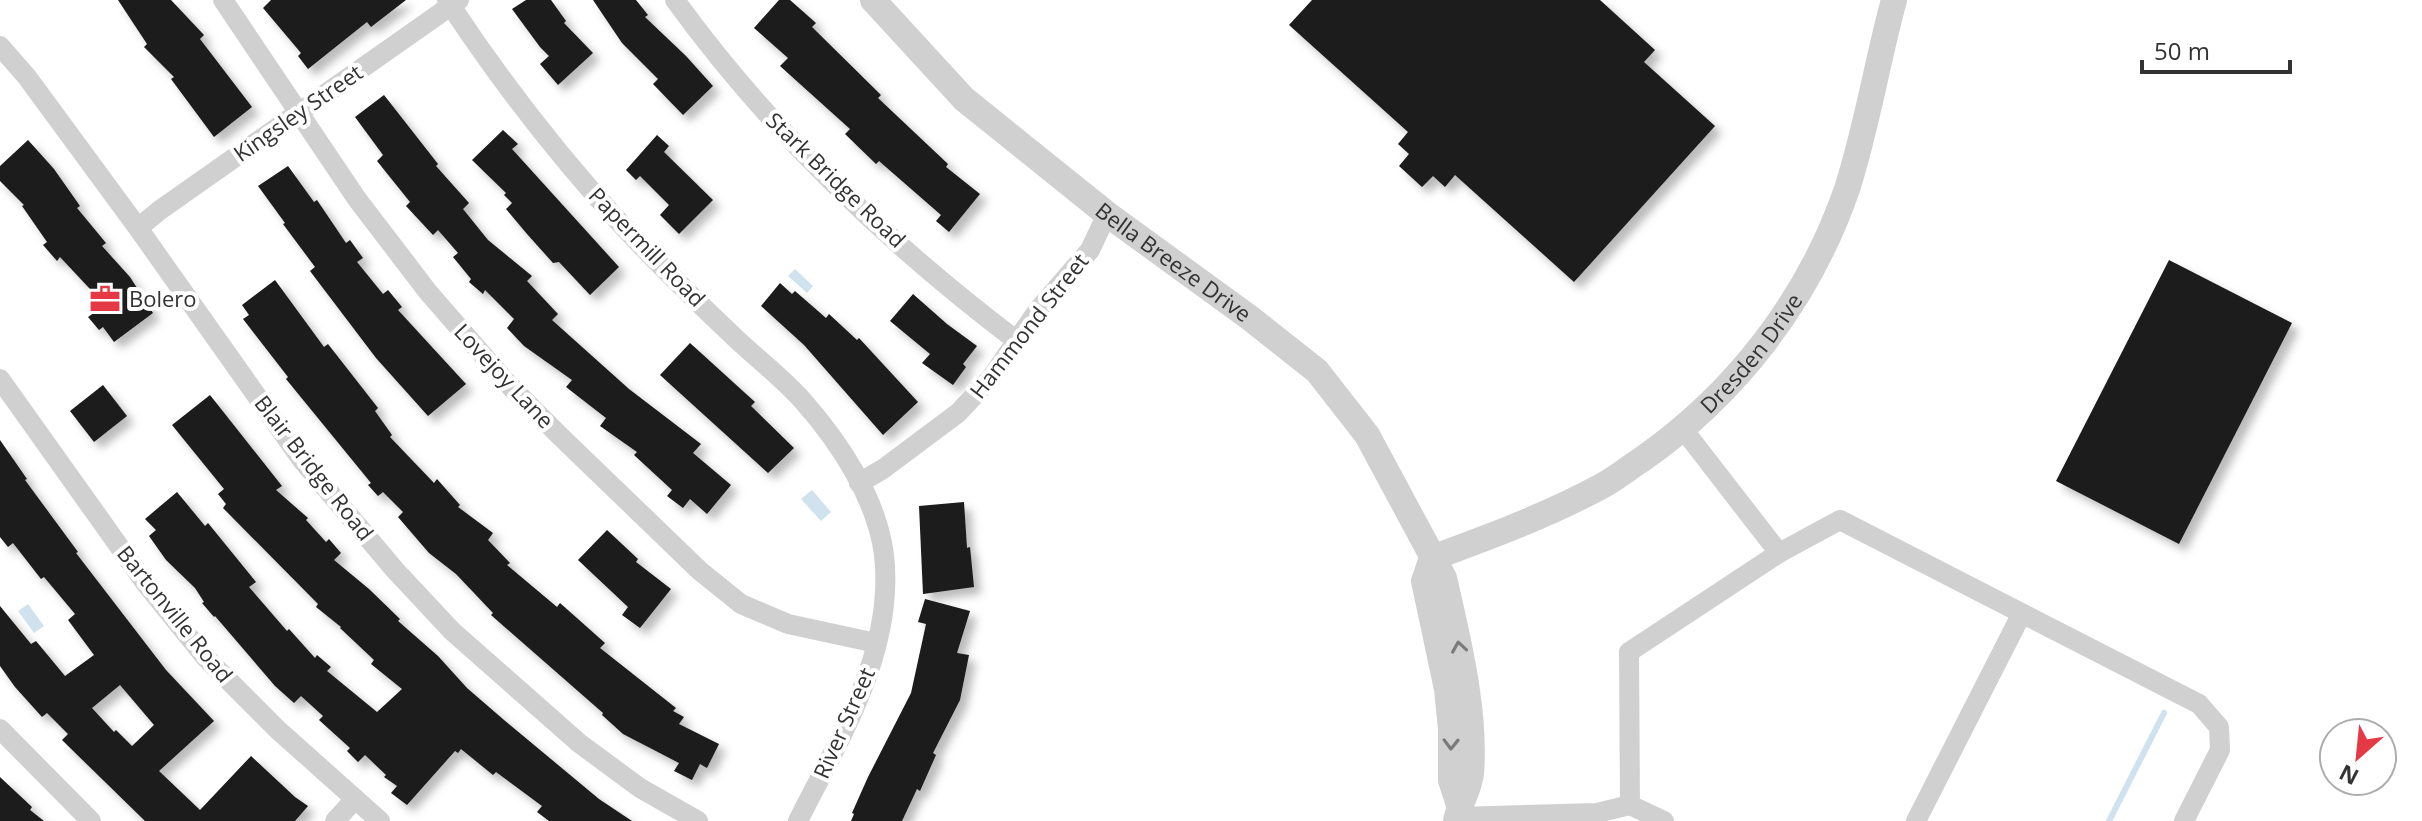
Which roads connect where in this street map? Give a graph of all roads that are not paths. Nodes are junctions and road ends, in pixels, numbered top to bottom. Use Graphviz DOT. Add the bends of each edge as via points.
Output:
graph roads {
  1 [pos="223,0"];
  2 [pos="675,0"];
  3 [pos="873,0"];
  4 [pos="1894,0"];
  5 [pos="452,2"];
  6 [pos="0,46"];
  7 [pos="299,112"];
  8 [pos="1107,214"];
  9 [pos="138,228"];
  10 [pos="1017,341"];
  11 [pos="0,379"];
  12 [pos="1683,429"];
  13 [pos="859,483"];
  14 [pos="1779,553"];
  15 [pos="1432,558"];
  16 [pos="2021,615"];
  17 [pos="876,643"];
  18 [pos="0,729"];
  19 [pos="355,799"];
  20 [pos="1630,805"];
  21 [pos="1457,814"];
  22 [pos="91,821"];
  23 [pos="335,821"];
  24 [pos="380,821"];
  25 [pos="698,821"];
  26 [pos="798,821"];
  27 [pos="1664,821"];
  28 [pos="1916,821"];
  29 [pos="2184,821"];
  1 -- 7 [label="street, Lovejoy Lane"];
  2 -- 10 [label="street, Stark Bridge Road" via="768,116 886,232"];
  3 -- 8 [label="street, Bella Breeze Drive" via="964,99"];
  4 -- 12 [label="street, Dresden Drive" via="1850,178 1815,264 1757,353"];
  5 -- 7 [label="street, Kingsley Street"];
  5 -- 13 [label="street, Papermill Road" via="515,99 621,225 803,400"];
  6 -- 9 [label="street, Blair Bridge Road"];
  7 -- 9 [label="street, Kingsley Street"];
  7 -- 17 [label="street, Lovejoy Lane" via="428,292 509,385 700,571 741,604 788,624"];
  8 -- 10 [label="street, Hammond Street" via="1090,250"];
  8 -- 15 [label="street, Bella Breeze Drive" via="1317,371 1367,435"];
  9 -- 25 [label="street, Blair Bridge Road" via="302,460 452,631 579,743 640,788"];
  10 -- 13 [label="street, Hammond Street" via="958,413"];
  11 -- 19 [label="street, Bartonville Road" via="146,584 206,658"];
  12 -- 14 [label="street"];
  12 -- 15 [label="street, Dresden Drive" via="1603,486"];
  13 -- 17 [label="street, River Street" via="884,554 884,602"];
  14 -- 16 [label="street" via="1840,520"];
  14 -- 20 [label="street" via="1629,652"];
  15 -- 21 [label="street" via="1424,581 1447,689"];
  16 -- 28 [label="street"];
  16 -- 29 [label="street" via="2199,704 2210,715 2219,727 2220,750"];
  17 -- 26 [label="street, River Street" via="857,704"];
  18 -- 22 [label="street"];
  19 -- 23 [label="street"];
  19 -- 24 [label="street, Bartonville Road"];
  20 -- 21 [label="street" via="1597,813"];
  20 -- 27 [label="street"];
}
